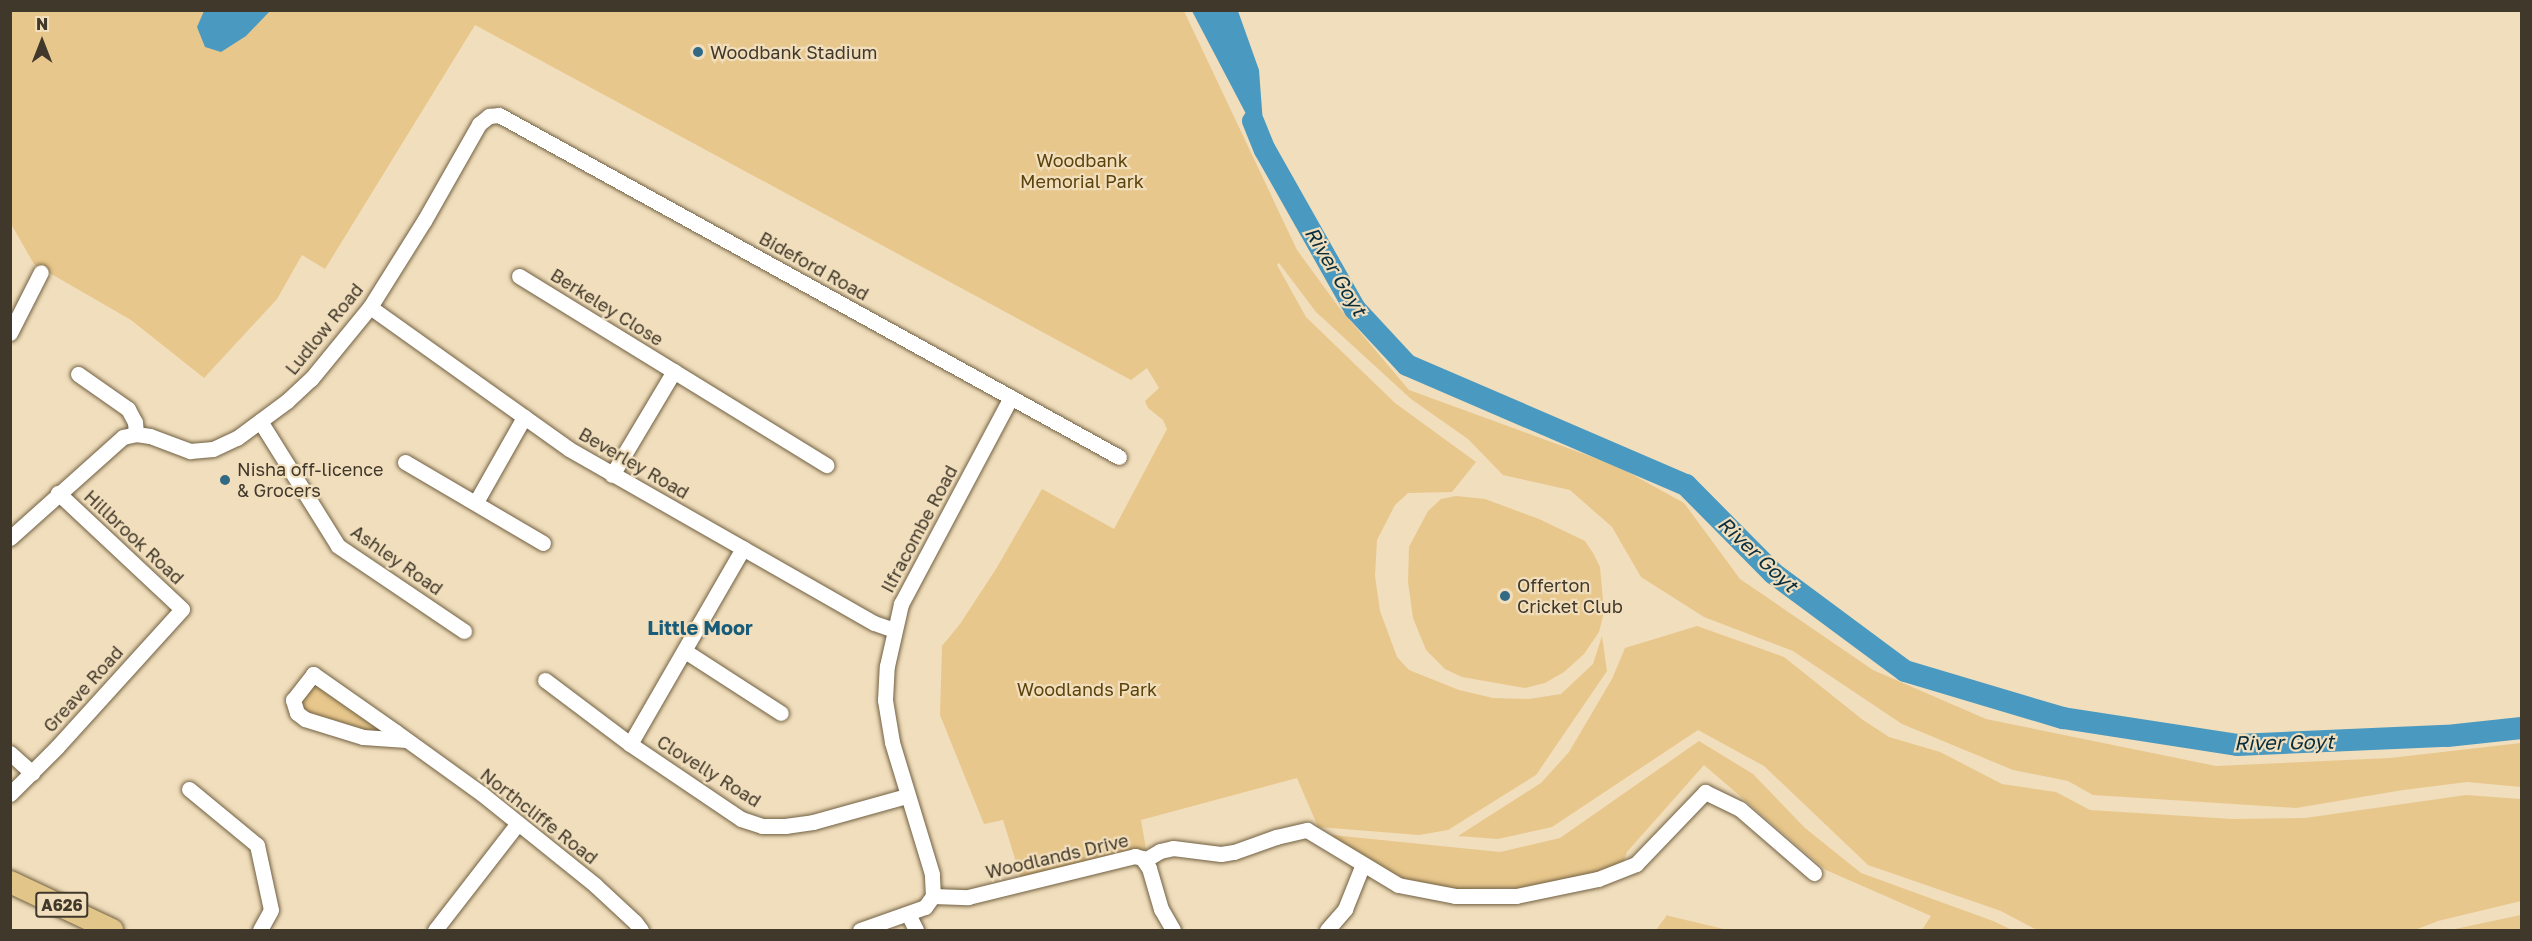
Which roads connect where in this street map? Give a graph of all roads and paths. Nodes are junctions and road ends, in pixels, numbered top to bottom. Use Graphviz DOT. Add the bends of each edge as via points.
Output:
graph roads {
  1 [pos="489,116"];
  2 [pos="41,272"];
  3 [pos="519,276"];
  4 [pos="370,307"];
  5 [pos="10,333"];
  6 [pos="674,371"];
  7 [pos="78,374"];
  8 [pos="1011,397"];
  9 [pos="524,417"];
  10 [pos="260,421"];
  11 [pos="136,434"];
  12 [pos="1119,457"];
  13 [pos="405,462"];
  14 [pos="826,465"];
  15 [pos="612,475"];
  16 [pos="58,493"];
  17 [pos="476,502"];
  18 [pos="10,538"];
  19 [pos="543,543"];
  20 [pos="743,548"];
  21 [pos="182,609"];
  22 [pos="894,630"];
  23 [pos="464,631"];
  24 [pos="685,651"];
  25 [pos="545,680"];
  26 [pos="781,714"];
  27 [pos="406,740"];
  28 [pos="630,744"];
  29 [pos="10,753"];
  30 [pos="32,773"];
  31 [pos="189,789"];
  32 [pos="10,794"];
  33 [pos="906,796"];
  34 [pos="518,823"];
  35 [pos="1145,860"];
  36 [pos="1363,864"];
  37 [pos="1814,873"];
  38 [pos="12,887"];
  39 [pos="933,896"];
  40 [pos="908,914"];
  41 [pos="112,930"];
  42 [pos="260,930"];
  43 [pos="435,930"];
  44 [pos="641,930"];
  45 [pos="860,930"];
  46 [pos="916,930"];
  47 [pos="1172,930"];
  48 [pos="1327,930"];
  1 -- 4 [label="street, Ludlow Road" via="479,124"];
  1 -- 8 [label="street, Bideford Road" via="505,116"];
  2 -- 5 [label="street"];
  3 -- 6 [label="street, Berkeley Close"];
  4 -- 9 [label="street, Beverley Road"];
  4 -- 10 [label="street, Ludlow Road" via="312,379"];
  6 -- 14 [label="street, Berkeley Close"];
  6 -- 15 [label="street"];
  7 -- 11 [label="street" via="128,409"];
  8 -- 12 [label="street, Bideford Road"];
  8 -- 22 [label="street, Ilfracombe Road" via="900,604"];
  9 -- 15 [label="street, Beverley Road"];
  9 -- 17 [label="street"];
  10 -- 11 [label="street, Ludlow Road" via="237,438 202,452"];
  10 -- 23 [label="street, Ashley Road" via="338,546"];
  11 -- 16 [label="street" via="115,442"];
  13 -- 17 [label="street"];
  15 -- 20 [label="street, Beverley Road"];
  16 -- 18 [label="street"];
  16 -- 21 [label="street, Hillbrook Road"];
  17 -- 19 [label="street"];
  20 -- 22 [label="street, Beverley Road"];
  20 -- 24 [label="street"];
  21 -- 30 [label="street, Greave Road"];
  22 -- 33 [label="street, Ilfracombe Road" via="885,700"];
  24 -- 26 [label="street"];
  24 -- 28 [label="street"];
  25 -- 28 [label="street, Clovelly Road"];
  27 -- 27 [label="street, Northcliffe Road" via="313,674 293,700 297,713 305,719 363,737"];
  27 -- 34 [label="street, Northcliffe Road"];
  28 -- 33 [label="street, Clovelly Road" via="741,819 762,826 813,822"];
  29 -- 30 [label="street"];
  30 -- 32 [label="street, Greave Road"];
  31 -- 42 [label="street" via="257,845 271,910"];
  33 -- 39 [label="street, Ilfracombe Road" via="932,874"];
  34 -- 43 [label="street"];
  34 -- 44 [label="street, Northcliffe Road" via="596,885"];
  35 -- 36 [label="street, Woodlands Drive" via="1173,848 1234,852 1307,830"];
  35 -- 39 [label="street, Woodlands Drive" via="1129,856 968,897"];
  35 -- 47 [label="street"];
  36 -- 37 [label="street, Woodlands Drive" via="1398,885 1455,896 1516,896 1598,879 1636,864 1705,792 1740,809"];
  36 -- 48 [label="street" via="1345,909"];
  38 -- 41 [label="main road, A626"];
  39 -- 40 [label="street" via="926,907"];
  40 -- 45 [label="street"];
  40 -- 46 [label="street"];
}
